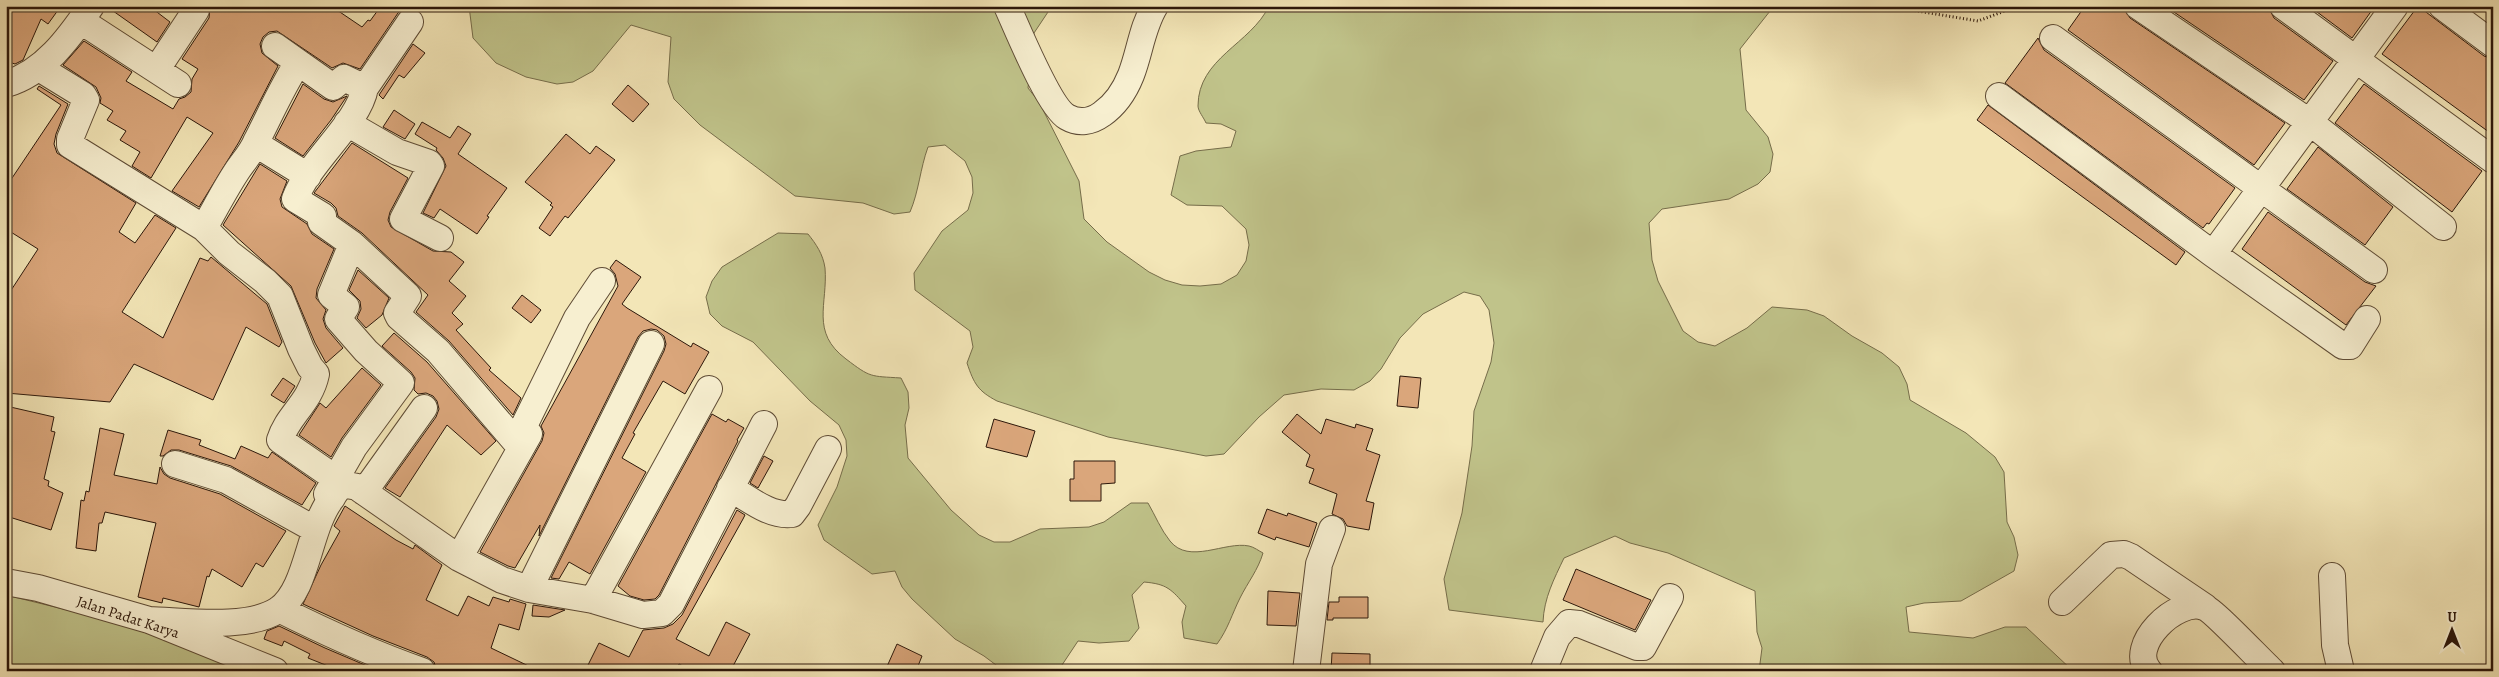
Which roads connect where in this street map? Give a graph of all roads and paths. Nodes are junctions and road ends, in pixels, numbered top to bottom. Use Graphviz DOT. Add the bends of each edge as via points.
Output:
graph roads {
  1 [pos="1007,6"];
  2 [pos="1155,6"];
  3 [pos="1887,6"];
  4 [pos="2018,6"];
  5 [pos="2138,6"];
  6 [pos="2283,6"];
  7 [pos="2395,6"];
  8 [pos="2442,6"];
  9 [pos="196,10"];
  10 [pos="86,14"];
  11 [pos="410,22"];
  12 [pos="2054,38"];
  13 [pos="2493,44"];
  14 [pos="275,46"];
  15 [pos="2356,59"];
  16 [pos="297,64"];
  17 [pos="39,68"];
  18 [pos="157,69"];
  19 [pos="6,84"];
  20 [pos="178,84"];
  21 [pos="365,88"];
  22 [pos="1999,96"];
  23 [pos="346,123"];
  24 [pos="2311,124"];
  25 [pos="256,144"];
  26 [pos="2493,160"];
  27 [pos="308,176"];
  28 [pos="2262,189"];
  29 [pos="2442,227"];
  30 [pos="204,228"];
  31 [pos="440,238"];
  32 [pos="352,244"];
  33 [pos="2213,254"];
  34 [pos="2374,270"];
  35 [pos="602,281"];
  36 [pos="2367,319"];
  37 [pos="651,344"];
  38 [pos="709,389"];
  39 [pos="545,406"];
  40 [pos="424,408"];
  41 [pos="764,424"];
  42 [pos="518,445"];
  43 [pos="828,449"];
  44 [pos="175,464"];
  45 [pos="335,478"];
  46 [pos="730,488"];
  47 [pos="364,492"];
  48 [pos="325,506"];
  49 [pos="314,529"];
  50 [pos="1332,529"];
  51 [pos="459,558"];
  52 [pos="2332,576"];
  53 [pos="6,582"];
  54 [pos="529,589"];
  55 [pos="1670,597"];
  56 [pos="593,600"];
  57 [pos="2062,602"];
  58 [pos="2205,607"];
  59 [pos="279,609"];
  60 [pos="149,620"];
  61 [pos="275,671"];
  62 [pos="422,671"];
  63 [pos="1306,671"];
  64 [pos="1543,671"];
  65 [pos="2150,671"];
  66 [pos="2272,671"];
  67 [pos="2341,671"];
  1 -- 2 [label="street" via="1046,87 1065,116 1078,122 1094,120 1120,98"];
  3 -- 4 [label="path" via="1978,21"];
  5 -- 24 [label="street"];
  6 -- 15 [label="street"];
  7 -- 15 [label="street"];
  8 -- 13 [label="street"];
  9 -- 18 [label="street"];
  10 -- 17 [label="street"];
  10 -- 18 [label="street"];
  11 -- 21 [label="street"];
  12 -- 28 [label="street"];
  14 -- 16 [label="street"];
  15 -- 24 [label="street"];
  15 -- 26 [label="street"];
  16 -- 21 [label="street" via="333,88 344,78"];
  16 -- 25 [label="street" via="280,90"];
  17 -- 19 [label="street"];
  17 -- 30 [label="street" via="86,100 70,145"];
  18 -- 20 [label="street"];
  21 -- 23 [label="street"];
  22 -- 33 [label="street"];
  23 -- 27 [label="street"];
  23 -- 31 [label="street" via="397,152 429,162 431,166 403,219"];
  24 -- 28 [label="street"];
  24 -- 29 [label="street"];
  25 -- 27 [label="street"];
  25 -- 30 [label="street"];
  27 -- 32 [label="street" via="296,200 323,216 320,222"];
  28 -- 33 [label="street"];
  28 -- 34 [label="street"];
  30 -- 45 [label="street" via="281,299 301,348 316,374 305,402 280,440"];
  32 -- 42 [label="street" via="408,296 397,312 398,317 438,351"];
  32 -- 45 [label="street" via="331,295 346,307 338,319 401,383 354,446"];
  33 -- 36 [label="street" via="2343,346 2350,346"];
  35 -- 42 [label="street" via="577,318"];
  37 -- 54 [label="street"];
  38 -- 56 [label="street"];
  39 -- 42 [label="street"];
  40 -- 47 [label="street"];
  41 -- 46 [label="street"];
  42 -- 51 [label="street"];
  43 -- 46 [label="street" via="792,514 773,512"];
  44 -- 49 [label="street" via="226,480"];
  45 -- 48 [label="street"];
  46 -- 56 [label="street" via="671,604 662,613 643,615"];
  47 -- 48 [label="street" via="356,487 340,487"];
  47 -- 51 [label="street"];
  48 -- 49 [label="street"];
  49 -- 59 [label="street" via="296,588"];
  50 -- 63 [label="street" via="1319,564"];
  51 -- 54 [label="street" via="502,580"];
  52 -- 67 [label="street" via="2335,645"];
  53 -- 60 [label="street, Jalan Padat Karya"];
  54 -- 56 [label="street"];
  55 -- 64 [label="street" via="1643,646 1568,623 1557,636"];
  57 -- 58 [label="street" via="2111,556 2124,554"];
  58 -- 65 [label="street" via="2189,606 2168,617 2155,630 2142,652 2144,665"];
  58 -- 66 [label="street"];
  59 -- 60 [label="street" via="262,617 236,621"];
  59 -- 62 [label="street" via="373,654"];
  60 -- 61 [label="street, Jalan Padat Karya"];
}
